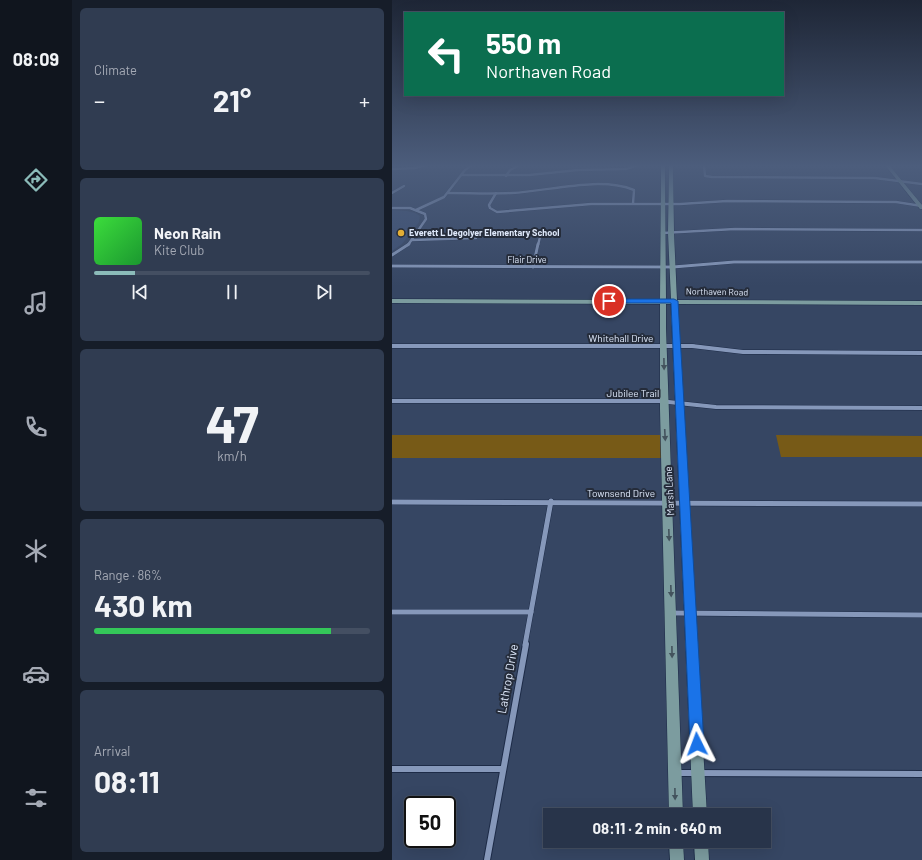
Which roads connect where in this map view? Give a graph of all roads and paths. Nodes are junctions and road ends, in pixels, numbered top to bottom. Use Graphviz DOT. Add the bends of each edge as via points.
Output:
graph roads {
  1 [pos="427,205"];
  2 [pos="489,205"];
  3 [pos="574,205"];
  4 [pos="662,205"];
  5 [pos="670,205"];
  6 [pos="392,208"];
  7 [pos="416,210"];
  8 [pos="922,230"];
  9 [pos="541,233"];
  10 [pos="662,233"];
  11 [pos="671,233"];
  12 [pos="476,238"];
  13 [pos="412,240"];
  14 [pos="392,255"];
  15 [pos="922,262"];
  16 [pos="392,266"];
  17 [pos="533,267"];
  18 [pos="662,267"];
  19 [pos="673,267"];
  20 [pos="392,301"];
  21 [pos="663,301"];
  22 [pos="674,301"];
  23 [pos="922,303"];
  24 [pos="392,346"];
  25 [pos="664,346"];
  26 [pos="676,346"];
  27 [pos="922,353"];
  28 [pos="392,401"];
  29 [pos="665,401"];
  30 [pos="678,402"];
  31 [pos="922,408"];
  32 [pos="392,502"];
  33 [pos="551,502"];
  34 [pos="668,502"];
  35 [pos="684,503"];
  36 [pos="922,504"];
  37 [pos="392,612"];
  38 [pos="530,612"];
  39 [pos="671,613"];
  40 [pos="690,613"];
  41 [pos="922,615"];
  42 [pos="503,769"];
  43 [pos="392,770"];
  44 [pos="675,773"];
  45 [pos="698,773"];
  46 [pos="922,774"];
  47 [pos="676,808"];
  48 [pos="700,808"];
  49 [pos="676,848"];
  50 [pos="701,848"];
  51 [pos="487,860"];
  52 [pos="677,860"];
  53 [pos="702,860"];
  1 -- 7 [label="street"];
  2 -- 3 [label="street" via="497,212"];
  4 -- 10 [label="main road, Marsh Lane"];
  5 -- 11 [label="main road, Marsh Lane"];
  6 -- 7 [label="street"];
  7 -- 13 [label="street" via="425,214 426,219"];
  8 -- 11 [label="street" via="735,229"];
  9 -- 17 [label="street"];
  10 -- 11 [label="street"];
  10 -- 18 [label="main road, Marsh Lane"];
  11 -- 19 [label="main road, Marsh Lane"];
  12 -- 13 [label="street"];
  13 -- 14 [label="street"];
  15 -- 19 [label="street, Flair Drive" via="734,262"];
  16 -- 17 [label="street, Flair Drive"];
  17 -- 18 [label="street, Flair Drive"];
  18 -- 19 [label="street, Flair Drive"];
  18 -- 21 [label="main road, Marsh Lane"];
  19 -- 22 [label="main road, Marsh Lane"];
  20 -- 21 [label="main road, Northaven Road"];
  21 -- 22 [label="main road, Northaven Road"];
  21 -- 25 [label="main road, Marsh Lane"];
  22 -- 23 [label="main road, Northaven Road"];
  22 -- 26 [label="main road, Marsh Lane"];
  24 -- 25 [label="street, Whitehall Drive"];
  25 -- 26 [label="street, Whitehall Drive"];
  25 -- 29 [label="main road, Marsh Lane, one-way"];
  26 -- 27 [label="street, Whitehall Drive" via="702,346 743,352"];
  26 -- 30 [label="main road, Marsh Lane"];
  28 -- 29 [label="street, Jubilee Trail"];
  29 -- 30 [label="street, Jubilee Trail"];
  29 -- 34 [label="main road, Marsh Lane, one-way"];
  30 -- 31 [label="street, Jubilee Trail" via="716,407"];
  30 -- 35 [label="main road, Marsh Lane"];
  32 -- 33 [label="street, Townsend Drive"];
  33 -- 34 [label="street, Townsend Drive"];
  33 -- 38 [label="street, Lathrop Drive"];
  34 -- 35 [label="street, Townsend Drive"];
  34 -- 39 [label="main road, Marsh Lane, one-way"];
  35 -- 36 [label="street, Townsend Drive"];
  35 -- 40 [label="main road, Marsh Lane"];
  37 -- 38 [label="street"];
  38 -- 42 [label="street, Lathrop Drive"];
  39 -- 40 [label="street"];
  39 -- 44 [label="main road, Marsh Lane, one-way"];
  40 -- 41 [label="street"];
  40 -- 45 [label="main road, Marsh Lane"];
  42 -- 43 [label="street"];
  42 -- 51 [label="street, Lathrop Drive"];
  44 -- 45 [label="street"];
  44 -- 47 [label="main road, Marsh Lane, one-way"];
  45 -- 46 [label="street"];
  45 -- 48 [label="main road, Marsh Lane"];
  49 -- 52 [label="main road"];
  50 -- 53 [label="main road"];
}
